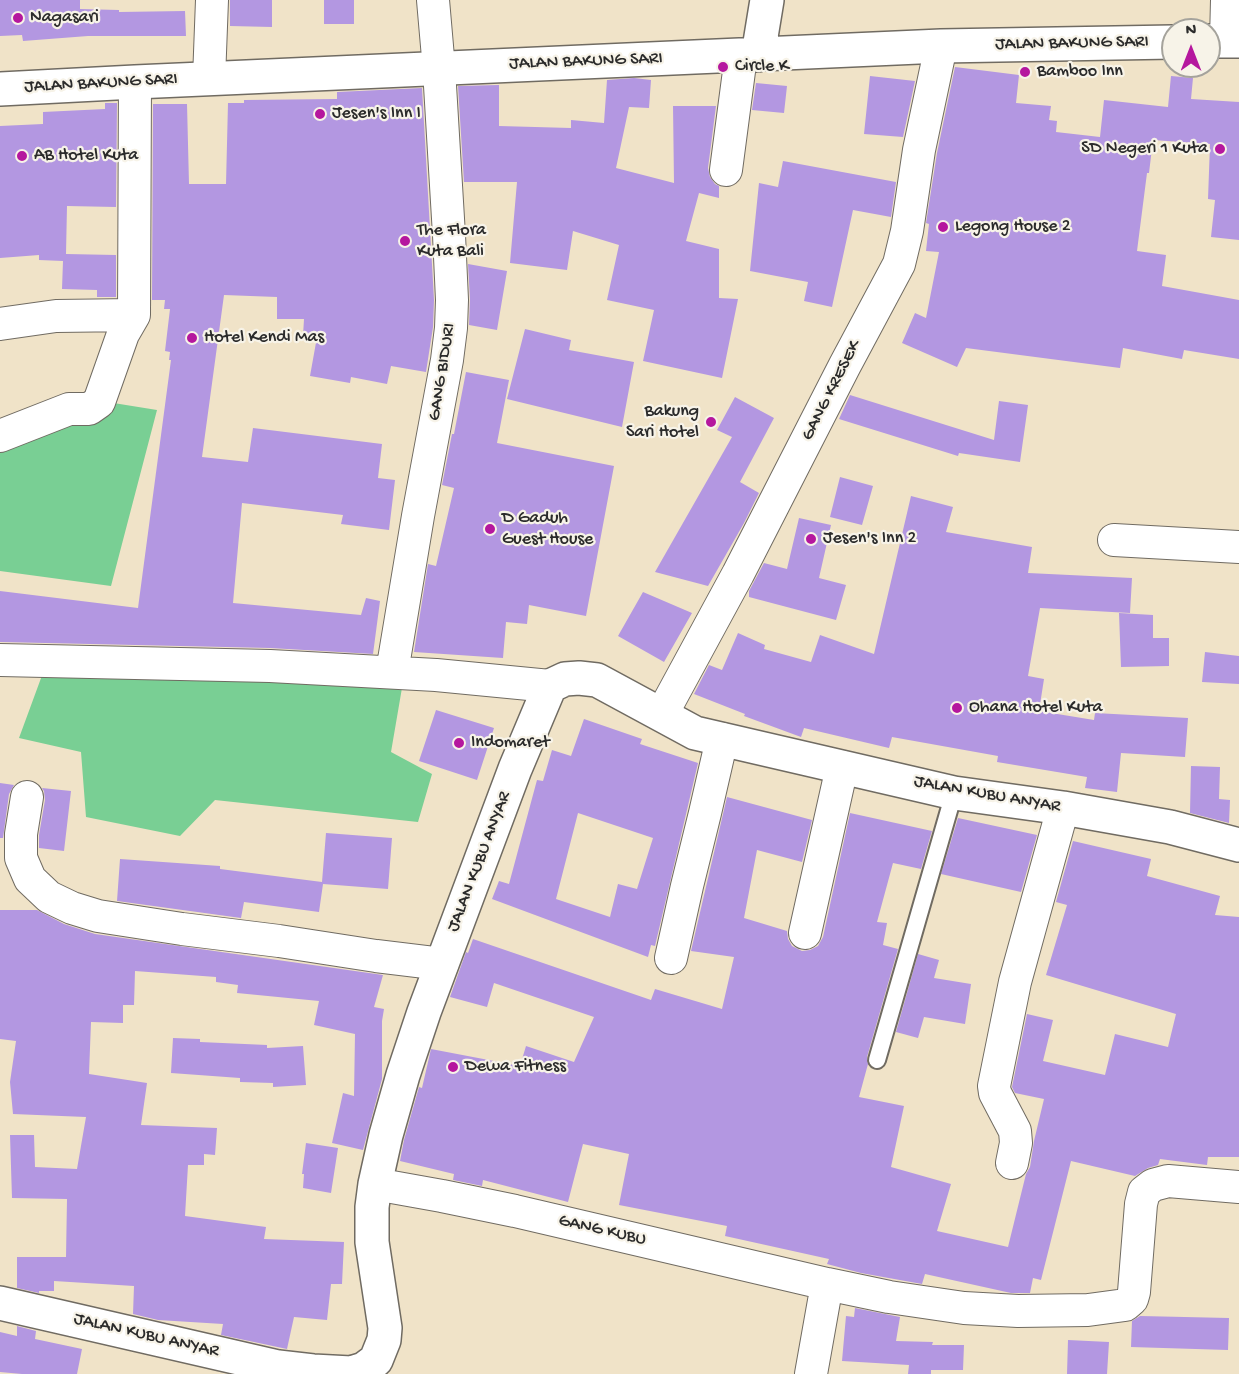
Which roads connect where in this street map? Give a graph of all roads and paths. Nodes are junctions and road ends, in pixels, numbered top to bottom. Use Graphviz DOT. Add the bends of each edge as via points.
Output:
graph roads {
  1 [pos="212,0"];
  2 [pos="433,0"];
  3 [pos="767,0"];
  4 [pos="1227,0"];
  5 [pos="1225,41"];
  6 [pos="1161,42"];
  7 [pos="941,46"];
  8 [pos="749,55"];
  9 [pos="439,69"];
  10 [pos="209,79"];
  11 [pos="135,82"];
  12 [pos="0,89"];
  13 [pos="726,171"];
  14 [pos="134,315"];
  15 [pos="0,324"];
  16 [pos="0,436"];
  17 [pos="1114,540"];
  18 [pos="1239,547"];
  19 [pos="0,660"];
  20 [pos="392,672"];
  21 [pos="550,686"];
  22 [pos="662,714"];
  23 [pos="722,739"];
  24 [pos="842,767"];
  25 [pos="954,793"];
  26 [pos="27,796"];
  27 [pos="1063,808"];
  28 [pos="1239,845"];
  29 [pos="805,933"];
  30 [pos="671,958"];
  31 [pos="442,963"];
  32 [pos="877,1060"];
  33 [pos="1012,1163"];
  34 [pos="375,1184"];
  35 [pos="1239,1187"];
  36 [pos="827,1284"];
  37 [pos="0,1303"];
  38 [pos="381,1367"];
  39 [pos="811,1374"];
  1 -- 10 [label="street"];
  2 -- 9 [label="street, GANG BIDURI"];
  3 -- 8 [label="street"];
  4 -- 5 [label="street"];
  6 -- 7 [label="street, JALAN BAKUNG SARI"];
  7 -- 8 [label="street, JALAN BAKUNG SARI"];
  7 -- 22 [label="street, GANG KRESEK" via="899,264"];
  8 -- 9 [label="street, JALAN BAKUNG SARI"];
  8 -- 13 [label="street"];
  9 -- 10 [label="street, JALAN BAKUNG SARI"];
  9 -- 20 [label="street, GANG BIDURI" via="451,328"];
  10 -- 11 [label="street, JALAN BAKUNG SARI"];
  11 -- 12 [label="street, JALAN BAKUNG SARI"];
  11 -- 14 [label="street"];
  14 -- 15 [label="street" via="56,316"];
  14 -- 16 [label="street" via="123,334 99,402 89,409 69,409"];
  17 -- 18 [label="street"];
  19 -- 20 [label="street"];
  20 -- 21 [label="street"];
  21 -- 22 [label="street, JALAN KUBU ANYAR" via="565,679 597,680"];
  21 -- 31 [label="street, JALAN KUBU ANYAR"];
  22 -- 23 [label="street, JALAN KUBU ANYAR" via="695,733"];
  23 -- 24 [label="street, JALAN KUBU ANYAR"];
  23 -- 30 [label="street"];
  24 -- 25 [label="street, JALAN KUBU ANYAR"];
  24 -- 29 [label="street"];
  25 -- 27 [label="street, JALAN KUBU ANYAR"];
  25 -- 32 [label="lane"];
  26 -- 31 [label="street" via="21,858 30,879 50,897 72,908 182,929"];
  27 -- 28 [label="street, JALAN KUBU ANYAR" via="1170,827"];
  27 -- 33 [label="street" via="1015,982 994,1086 1015,1131"];
  31 -- 34 [label="street, JALAN KUBU ANYAR" via="403,1075"];
  34 -- 36 [label="street, GANG KUBU" via="515,1211"];
  34 -- 38 [label="street, JALAN KUBU ANYAR" via="372,1242 385,1328"];
  35 -- 36 [label="street, GANG KUBU" via="1168,1181 1144,1192 1134,1292 1125,1305 1088,1310 964,1308"];
  36 -- 39 [label="street"];
  37 -- 38 [label="street, JALAN KUBU ANYAR" via="278,1366 351,1373"];
}
